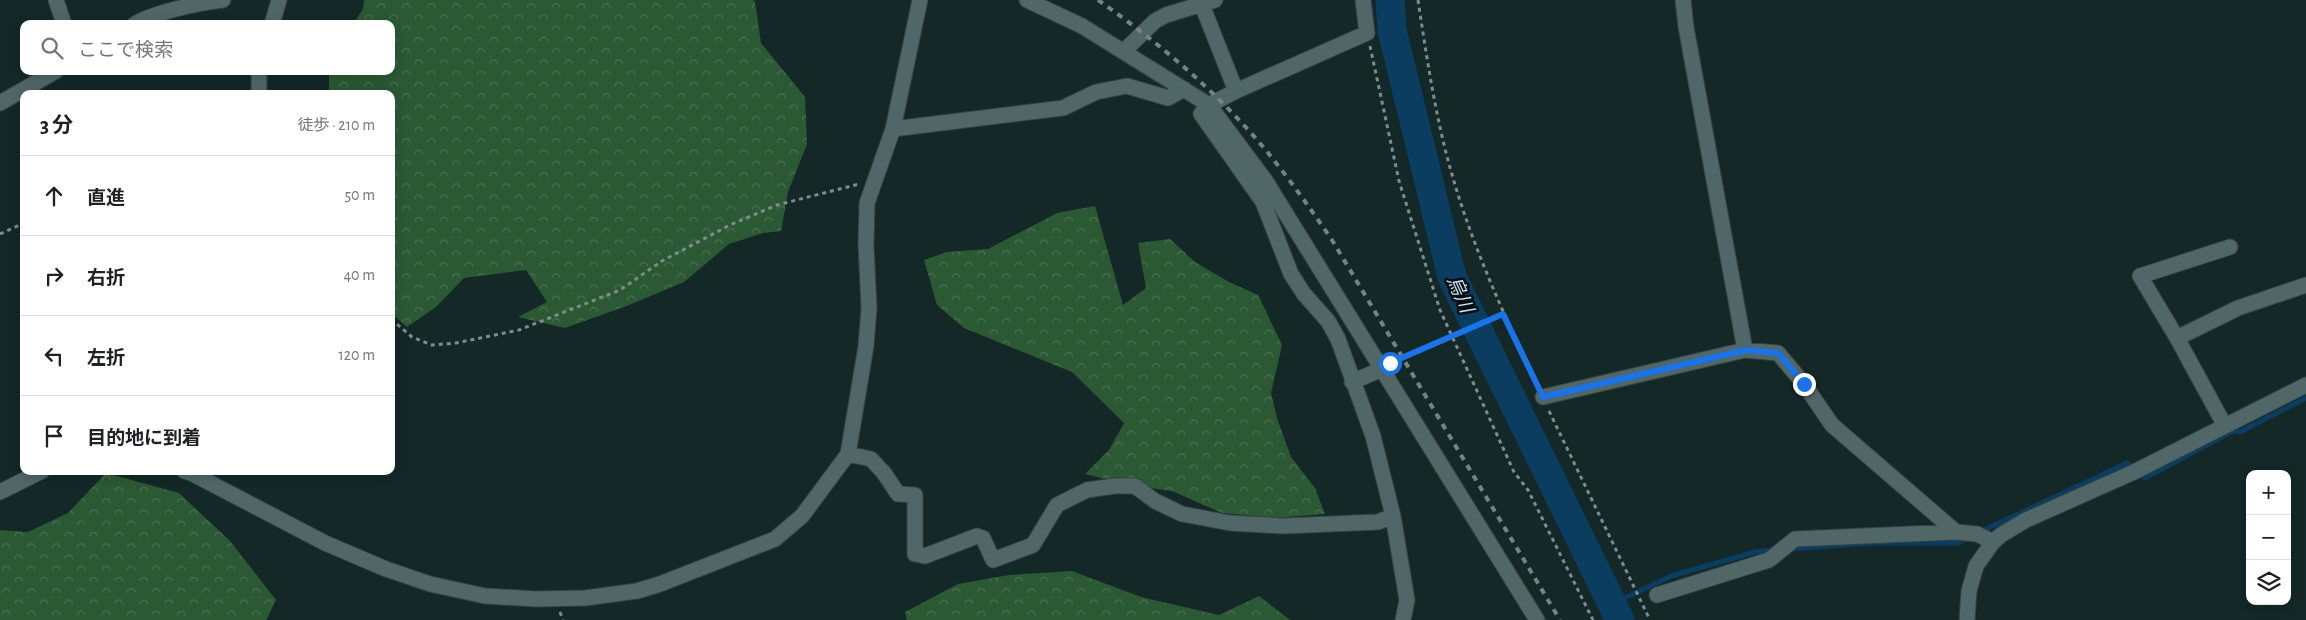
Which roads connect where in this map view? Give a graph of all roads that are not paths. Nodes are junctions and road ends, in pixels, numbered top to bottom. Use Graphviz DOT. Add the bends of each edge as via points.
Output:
graph roads {
  1 [pos="56,0"];
  2 [pos="223,0"];
  3 [pos="279,0"];
  4 [pos="920,0"];
  5 [pos="1027,0"];
  6 [pos="1363,0"];
  7 [pos="1683,0"];
  8 [pos="1205,1"];
  9 [pos="172,5"];
  10 [pos="63,20"];
  11 [pos="141,20"];
  12 [pos="273,20"];
  13 [pos="1124,51"];
  14 [pos="49,75"];
  15 [pos="259,75"];
  16 [pos="1184,89"];
  17 [pos="23,90"];
  18 [pos="259,90"];
  19 [pos="1236,91"];
  20 [pos="20,92"];
  21 [pos="0,103"];
  22 [pos="1208,105"];
  23 [pos="893,129"];
  24 [pos="2230,247"];
  25 [pos="2306,285"];
  26 [pos="2177,338"];
  27 [pos="1746,350"];
  28 [pos="1382,369"];
  29 [pos="1352,382"];
  30 [pos="2306,385"];
  31 [pos="1543,397"];
  32 [pos="2225,426"];
  33 [pos="848,454"];
  34 [pos="34,475"];
  35 [pos="197,475"];
  36 [pos="0,492"];
  37 [pos="1393,516"];
  38 [pos="1956,532"];
  39 [pos="1993,542"];
  40 [pos="1656,594"];
  41 [pos="1403,620"];
  42 [pos="1537,620"];
  43 [pos="1967,620"];
  1 -- 10 [label="street"];
  2 -- 9 [label="street"];
  3 -- 12 [label="street"];
  4 -- 23 [label="street"];
  5 -- 13 [label="street" via="1082,26"];
  6 -- 19 [label="street" via="1367,33"];
  7 -- 27 [label="street"];
  8 -- 13 [label="street" via="1155,21"];
  8 -- 19 [label="street"];
  9 -- 11 [label="street"];
  13 -- 16 [label="street"];
  14 -- 17 [label="street"];
  15 -- 18 [label="street"];
  16 -- 22 [label="street"];
  16 -- 23 [label="street" via="1168,98 1127,86 1096,92 1063,108"];
  19 -- 22 [label="street"];
  20 -- 21 [label="street"];
  22 -- 28 [label="street" via="1265,180"];
  22 -- 29 [label="street" via="1201,114 1263,202 1291,274 1328,321 1338,339"];
  23 -- 33 [label="street" via="868,203 869,308"];
  24 -- 26 [label="street" via="2140,276"];
  25 -- 26 [label="street" via="2238,308"];
  26 -- 32 [label="street"];
  27 -- 31 [label="street"];
  27 -- 38 [label="street" via="1778,353 1832,425"];
  28 -- 29 [label="street"];
  28 -- 42 [label="street"];
  29 -- 37 [label="street" via="1373,436"];
  30 -- 32 [label="street"];
  32 -- 39 [label="street" via="2134,472 2026,520"];
  33 -- 35 [label="street" via="802,516 775,539 660,584 637,591 585,598 485,596 430,584 386,570 325,542"];
  33 -- 37 [label="street" via="871,459 898,494 915,495 915,554 925,556 977,536 983,538 993,560 1033,545 1057,505 1087,490 1115,486 1135,486 1155,501 1182,514 1230,523 1302,526 1378,522"];
  34 -- 36 [label="street"];
  37 -- 41 [label="street" via="1407,600"];
  38 -- 39 [label="street" via="1977,534"];
  38 -- 40 [label="street" via="1795,539 1769,560"];
  39 -- 43 [label="street" via="1976,566 1969,591"];
}
